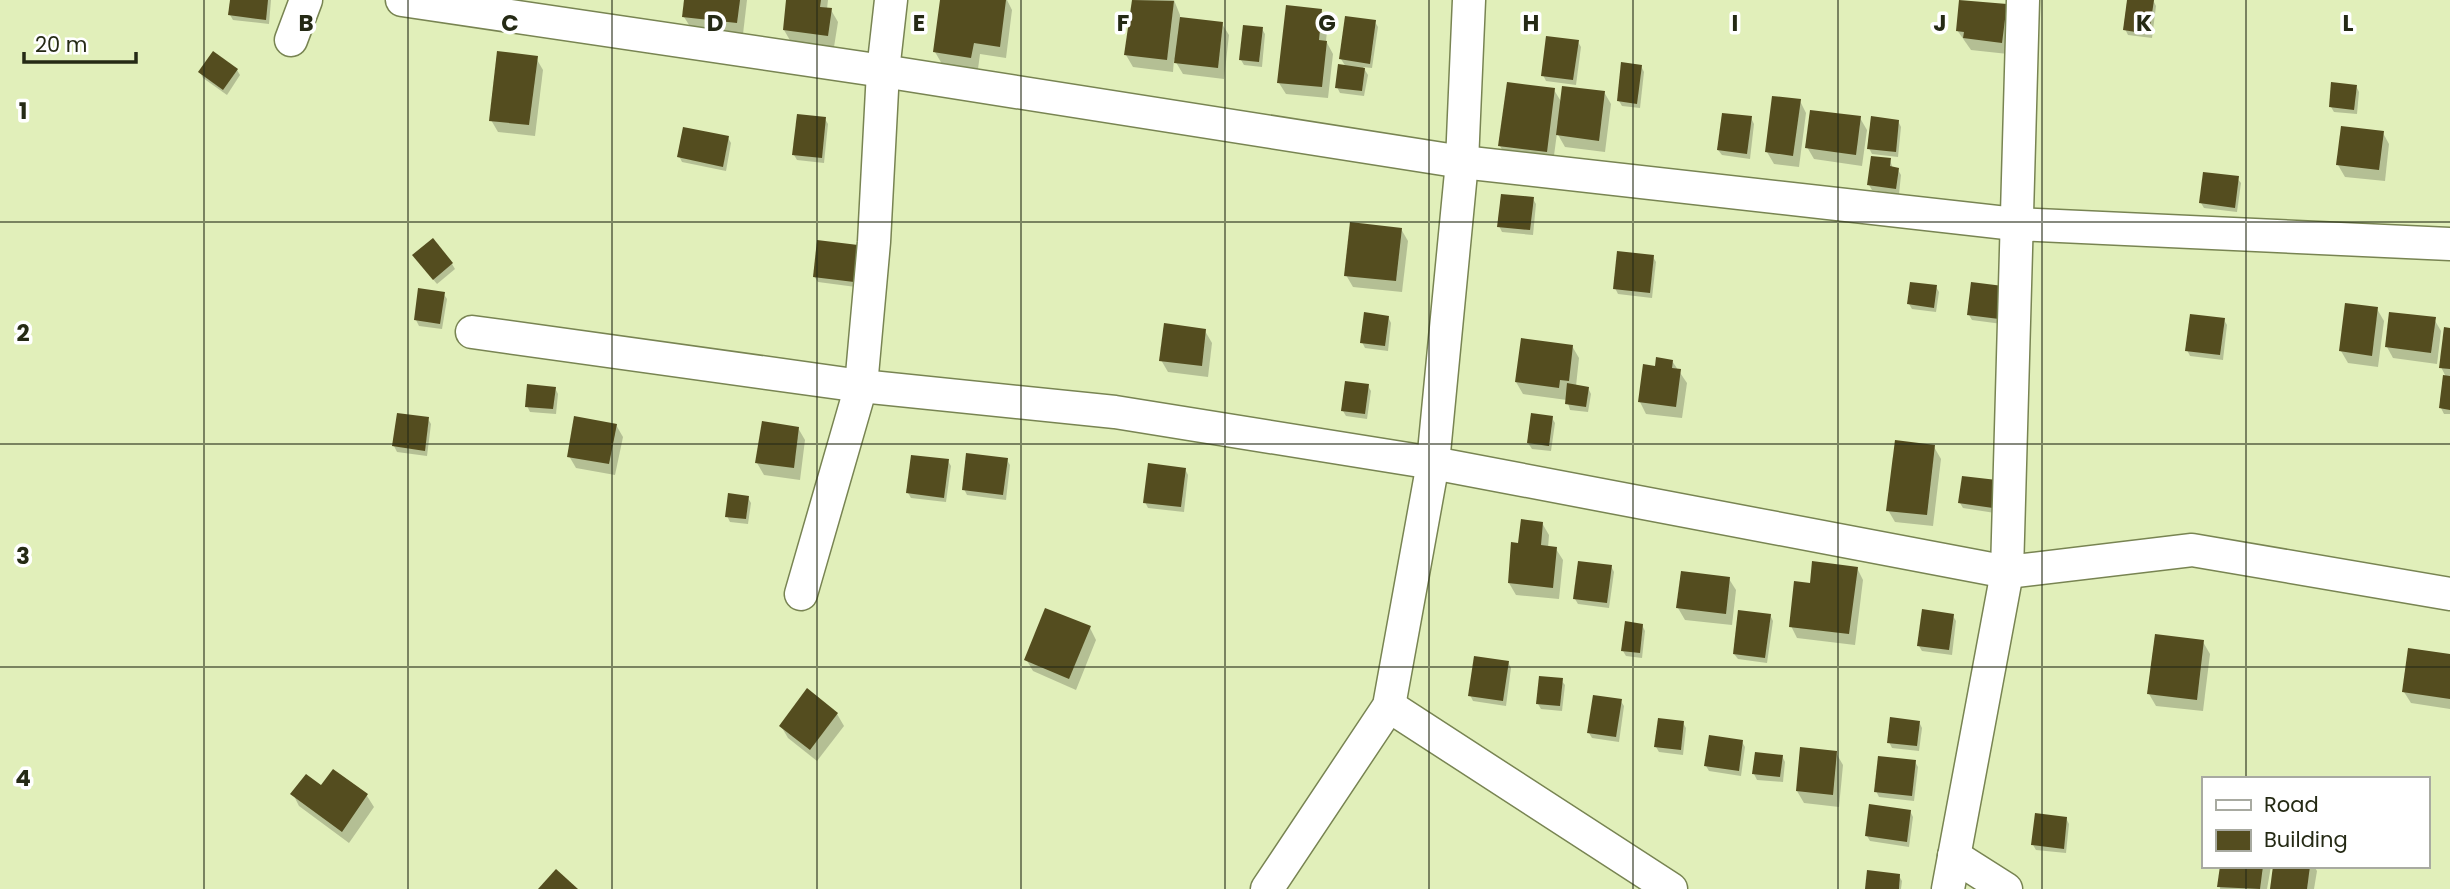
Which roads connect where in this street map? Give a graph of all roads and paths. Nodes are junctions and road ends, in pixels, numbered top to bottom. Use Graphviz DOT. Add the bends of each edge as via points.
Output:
graph roads {
  1 [pos="306,0"];
  2 [pos="402,0"];
  3 [pos="891,0"];
  4 [pos="1469,0"];
  5 [pos="2022,0"];
  6 [pos="291,40"];
  7 [pos="883,71"];
  8 [pos="1462,162"];
  9 [pos="2015,224"];
  10 [pos="2450,244"];
  11 [pos="472,332"];
  12 [pos="861,386"];
  13 [pos="1433,463"];
  14 [pos="2007,572"];
  15 [pos="801,594"];
  16 [pos="2450,594"];
  17 [pos="1389,706"];
  18 [pos="1954,856"];
  19 [pos="1267,889"];
  20 [pos="1671,889"];
  21 [pos="1948,889"];
  22 [pos="2006,889"];
  1 -- 6 [label="street"];
  2 -- 7 [label="street"];
  3 -- 7 [label="street"];
  4 -- 8 [label="street"];
  5 -- 9 [label="street"];
  7 -- 8 [label="street"];
  7 -- 12 [label="street"];
  8 -- 9 [label="street"];
  8 -- 13 [label="street"];
  9 -- 10 [label="street"];
  9 -- 14 [label="street"];
  11 -- 12 [label="street"];
  12 -- 13 [label="street" via="1115,412"];
  12 -- 15 [label="street"];
  13 -- 14 [label="street"];
  13 -- 17 [label="street"];
  14 -- 16 [label="street" via="2192,550"];
  14 -- 18 [label="street"];
  17 -- 19 [label="street"];
  17 -- 20 [label="street"];
  18 -- 21 [label="street"];
  18 -- 22 [label="street"];
}
